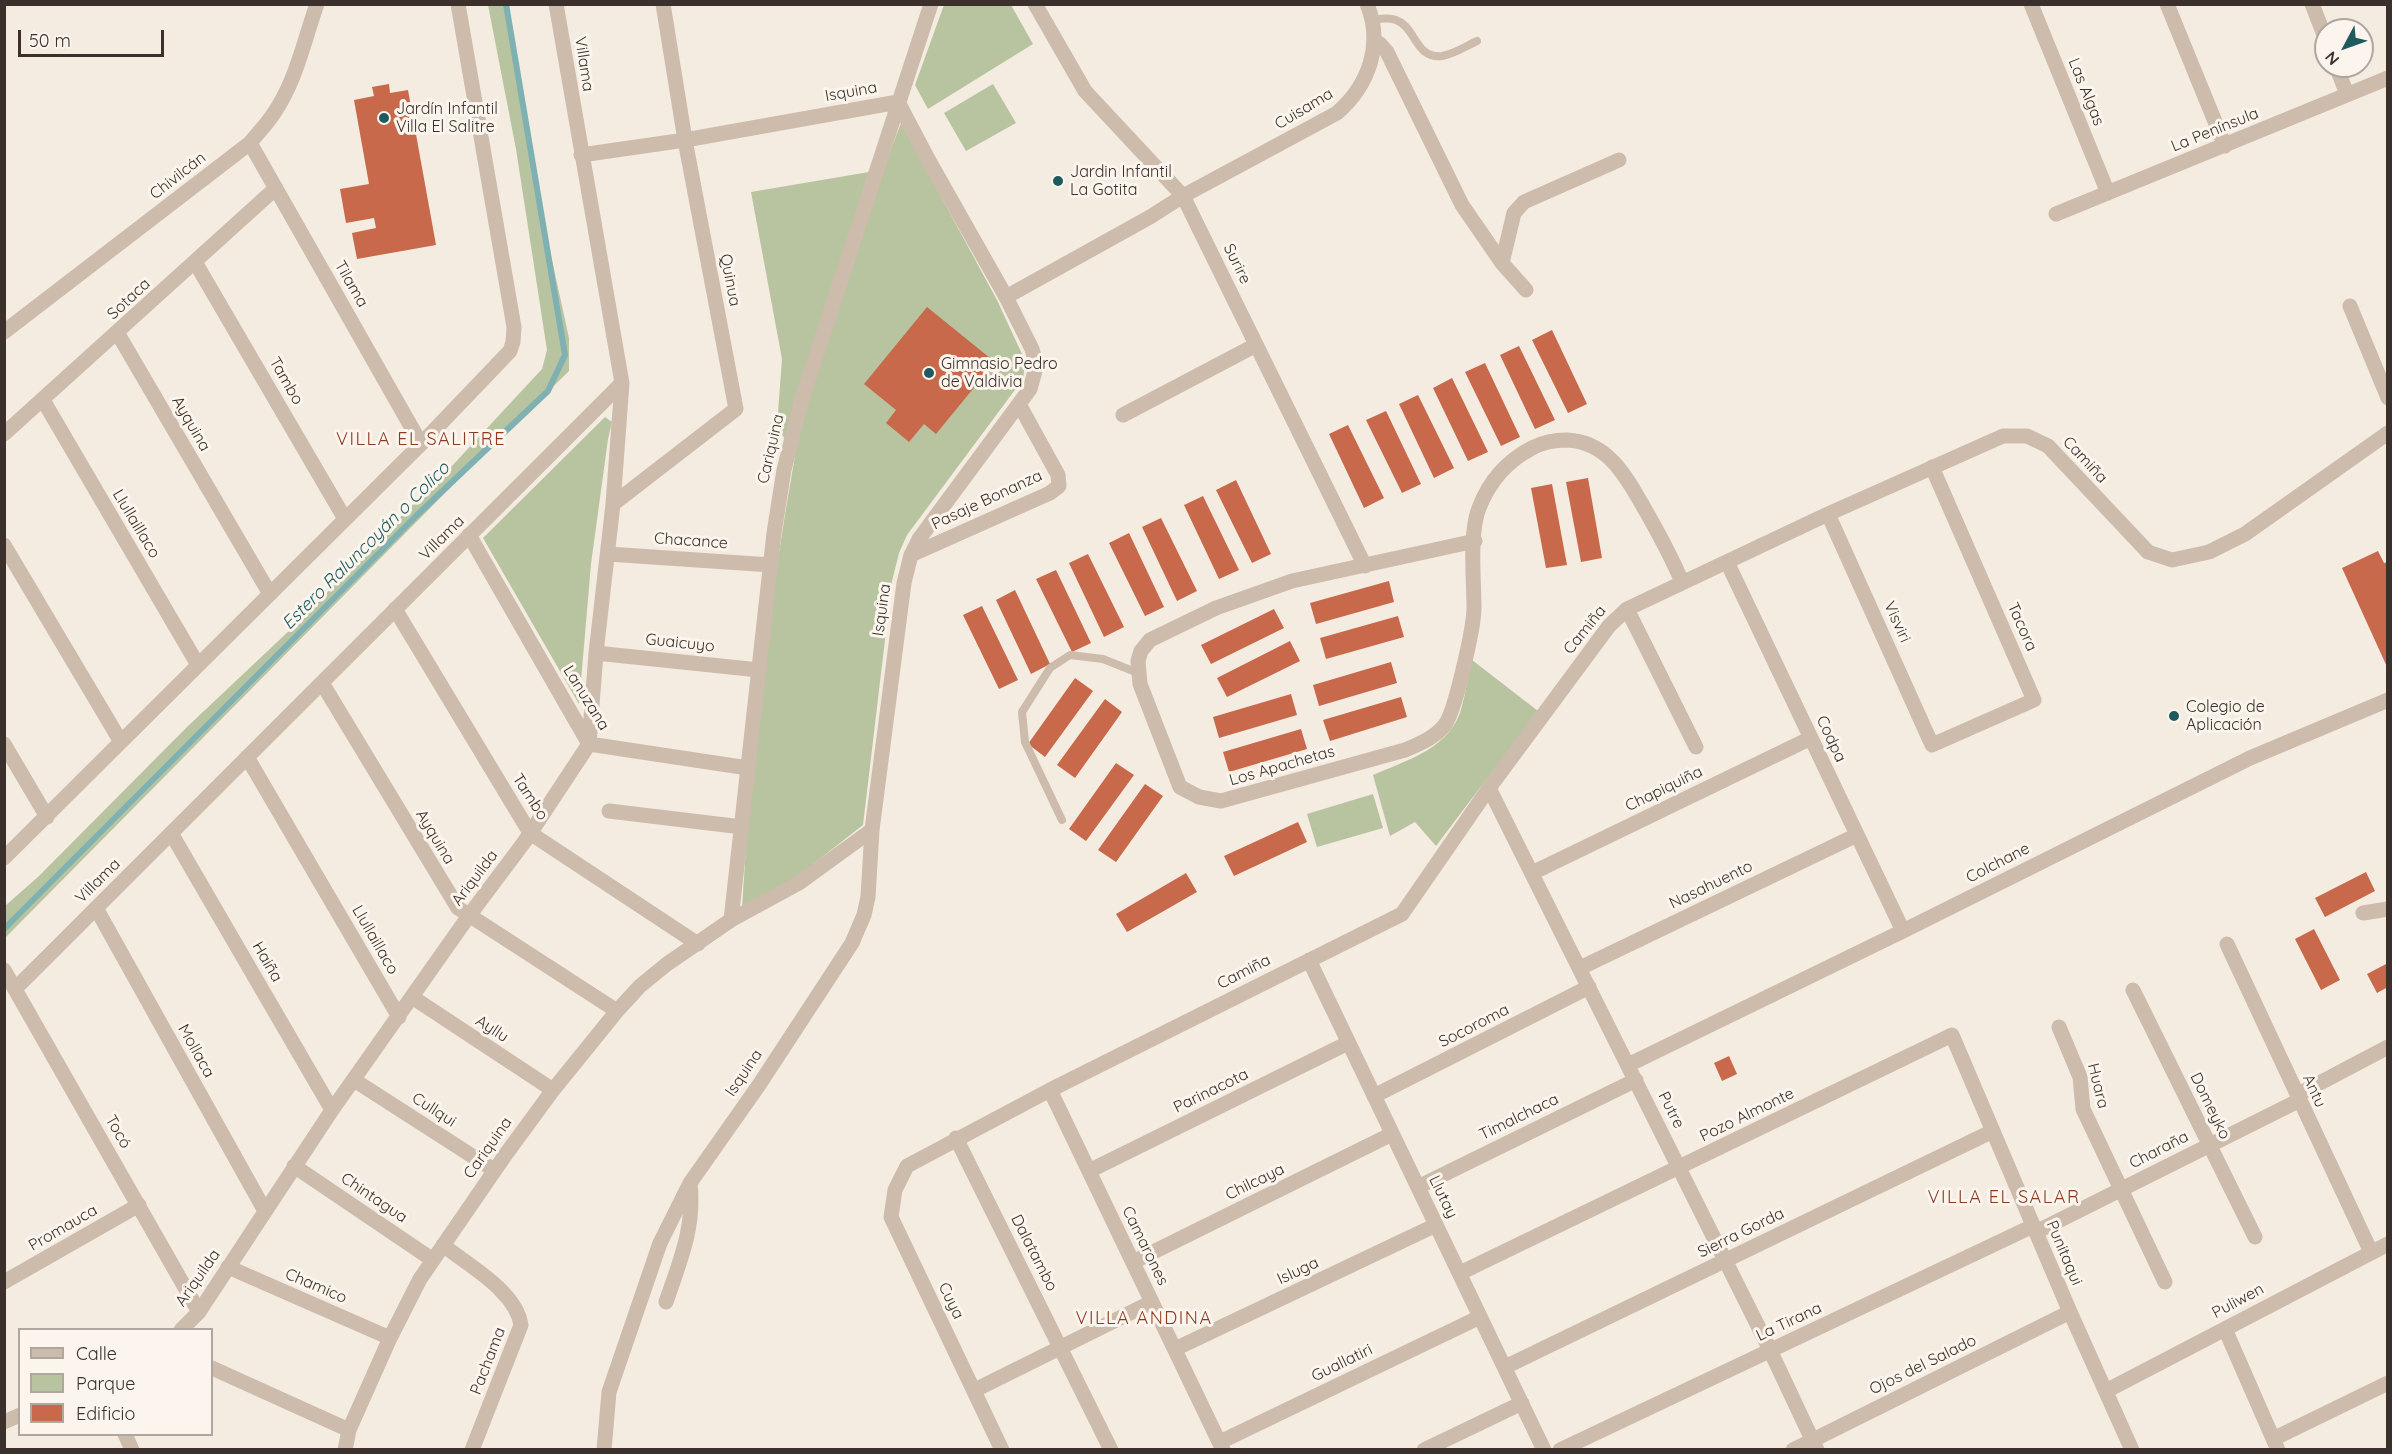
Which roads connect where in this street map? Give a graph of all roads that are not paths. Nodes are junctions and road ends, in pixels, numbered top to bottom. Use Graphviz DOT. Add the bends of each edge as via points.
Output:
graph roads {
  1 [pos="317,4"];
  2 [pos="458,4"];
  3 [pos="556,4"];
  4 [pos="663,4"];
  5 [pos="932,4"];
  6 [pos="1035,4"];
  7 [pos="1367,4"];
  8 [pos="2031,4"];
  9 [pos="2167,4"];
  10 [pos="2312,4"];
  11 [pos="2317,18"];
  12 [pos="1372,20"];
  13 [pos="1374,41"];
  14 [pos="1477,41"];
  15 [pos="2341,78"];
  16 [pos="2388,78"];
  17 [pos="2348,94"];
  18 [pos="898,102"];
  19 [pos="685,140"];
  20 [pos="250,143"];
  21 [pos="2225,146"];
  22 [pos="581,155"];
  23 [pos="1618,160"];
  24 [pos="276,188"];
  25 [pos="2108,193"];
  26 [pos="1183,196"];
  27 [pos="2056,214"];
  28 [pos="195,262"];
  29 [pos="1502,263"];
  30 [pos="1526,290"];
  31 [pos="1006,297"];
  32 [pos="2350,306"];
  33 [pos="4,332"];
  34 [pos="118,334"];
  35 [pos="1256,345"];
  36 [pos="622,383"];
  37 [pos="2388,398"];
  38 [pos="43,400"];
  39 [pos="1019,404"];
  40 [pos="1123,415"];
  41 [pos="2388,433"];
  42 [pos="4,434"];
  43 [pos="421,444"];
  44 [pos="1932,467"];
  45 [pos="613,504"];
  46 [pos="1828,514"];
  47 [pos="345,519"];
  48 [pos="470,535"];
  49 [pos="1475,541"];
  50 [pos="4,544"];
  51 [pos="608,554"];
  52 [pos="911,555"];
  53 [pos="1727,562"];
  54 [pos="771,565"];
  55 [pos="1365,566"];
  56 [pos="1682,582"];
  57 [pos="270,594"];
  58 [pos="395,609"];
  59 [pos="1627,609"];
  60 [pos="596,653"];
  61 [pos="198,665"];
  62 [pos="759,670"];
  63 [pos="1138,673"];
  64 [pos="322,682"];
  65 [pos="2388,700"];
  66 [pos="1811,738"];
  67 [pos="121,742"];
  68 [pos="4,744"];
  69 [pos="590,744"];
  70 [pos="1932,745"];
  71 [pos="1696,747"];
  72 [pos="247,757"];
  73 [pos="748,768"];
  74 [pos="1489,788"];
  75 [pos="609,812"];
  76 [pos="47,817"];
  77 [pos="1062,820"];
  78 [pos="742,827"];
  79 [pos="872,830"];
  80 [pos="171,833"];
  81 [pos="530,833"];
  82 [pos="1857,835"];
  83 [pos="4,858"];
  84 [pos="1532,873"];
  85 [pos="96,908"];
  86 [pos="2388,909"];
  87 [pos="2363,913"];
  88 [pos="468,917"];
  89 [pos="731,920"];
  90 [pos="1903,931"];
  91 [pos="698,944"];
  92 [pos="2227,944"];
  93 [pos="1309,960"];
  94 [pos="1580,968"];
  95 [pos="4,969"];
  96 [pos="1589,987"];
  97 [pos="15,989"];
  98 [pos="2133,990"];
  99 [pos="412,997"];
  100 [pos="617,1011"];
  101 [pos="399,1017"];
  102 [pos="2059,1027"];
  103 [pos="1952,1035"];
  104 [pos="1348,1043"];
  105 [pos="2388,1047"];
  106 [pos="1628,1065"];
  107 [pos="354,1080"];
  108 [pos="1635,1080"];
  109 [pos="553,1090"];
  110 [pos="1050,1090"];
  111 [pos="1374,1096"];
  112 [pos="2298,1098"];
  113 [pos="332,1110"];
  114 [pos="1993,1131"];
  115 [pos="1392,1134"];
  116 [pos="956,1138"];
  117 [pos="2210,1145"];
  118 [pos="294,1166"];
  119 [pos="907,1166"];
  120 [pos="1679,1167"];
  121 [pos="494,1170"];
  122 [pos="1089,1171"];
  123 [pos="690,1184"];
  124 [pos="1418,1187"];
  125 [pos="2120,1190"];
  126 [pos="139,1205"];
  127 [pos="265,1211"];
  128 [pos="1436,1225"];
  129 [pos="2035,1229"];
  130 [pos="2255,1237"];
  131 [pos="2388,1244"];
  132 [pos="443,1245"];
  133 [pos="2371,1252"];
  134 [pos="433,1260"];
  135 [pos="1725,1260"];
  136 [pos="1133,1262"];
  137 [pos="228,1267"];
  138 [pos="1460,1274"];
  139 [pos="4,1282"];
  140 [pos="2165,1282"];
  141 [pos="666,1302"];
  142 [pos="1152,1302"];
  143 [pos="199,1312"];
  144 [pos="2070,1312"];
  145 [pos="1480,1317"];
  146 [pos="182,1328"];
  147 [pos="2225,1329"];
  148 [pos="390,1338"];
  149 [pos="1061,1347"];
  150 [pos="1175,1349"];
  151 [pos="1770,1350"];
  152 [pos="1504,1367"];
  153 [pos="213,1368"];
  154 [pos="2388,1383"];
  155 [pos="975,1390"];
  156 [pos="2106,1390"];
  157 [pos="1522,1403"];
  158 [pos="18,1415"];
  159 [pos="4,1422"];
  160 [pos="349,1430"];
  161 [pos="1815,1444"];
  162 [pos="2276,1444"];
  163 [pos="1222,1446"];
  164 [pos="345,1449"];
  165 [pos="472,1449"];
  166 [pos="604,1449"];
  167 [pos="1002,1449"];
  168 [pos="1111,1449"];
  169 [pos="1424,1449"];
  170 [pos="1544,1449"];
  171 [pos="1560,1449"];
  172 [pos="1793,1449"];
  173 [pos="2132,1449"];
  1 -- 20 [label="street, Chivilcán" via="287,89"];
  2 -- 43 [label="street" via="514,334 504,360"];
  3 -- 22 [label="street, Villama"];
  4 -- 19 [label="street, Quinua"];
  5 -- 18 [label="street, Cariquina"];
  6 -- 26 [label="street, Surire" via="1085,91"];
  7 -- 12 [label="street, Cuisama"];
  8 -- 25 [label="street, Las Algas"];
  9 -- 21 [label="street"];
  10 -- 11 [label="street"];
  12 -- 13 [label="street, Cuisama"];
  12 -- 14 [label="lane" via="1400,22 1421,50 1433,56 1446,55"];
  13 -- 26 [label="street, Cuisama" via="1364,81 1337,114"];
  13 -- 29 [label="street" via="1387,52 1462,205"];
  15 -- 17 [label="street"];
  16 -- 17 [label="street, La Península"];
  17 -- 21 [label="street, La Península"];
  18 -- 19 [label="street, Isquina"];
  18 -- 31 [label="street, Isquina"];
  18 -- 54 [label="street, Cariquina" via="792,436 778,501"];
  19 -- 22 [label="street, Isquina"];
  19 -- 45 [label="street, Quinua" via="736,409"];
  20 -- 24 [label="street, Tilama"];
  20 -- 33 [label="street, Chivilcán"];
  21 -- 25 [label="street, La Península"];
  22 -- 36 [label="street, Villama"];
  23 -- 29 [label="street" via="1524,202 1514,213"];
  24 -- 28 [label="street, Sotaca"];
  24 -- 43 [label="street, Tilama"];
  25 -- 27 [label="street, La Península"];
  26 -- 31 [label="street, Cuisama"];
  26 -- 35 [label="street, Surire"];
  28 -- 34 [label="street, Sotaca"];
  28 -- 47 [label="street, Tambo"];
  29 -- 30 [label="street"];
  31 -- 39 [label="street, Isquina" via="1035,360 1033,380"];
  32 -- 37 [label="street"];
  34 -- 38 [label="street, Sotaca"];
  34 -- 57 [label="street, Ayquina"];
  35 -- 40 [label="street"];
  35 -- 55 [label="street, Surire"];
  36 -- 45 [label="street"];
  36 -- 48 [label="street, Villama"];
  38 -- 42 [label="street, Sotaca"];
  38 -- 61 [label="street, Llullaillaco"];
  39 -- 52 [label="street, Isquina" via="929,524"];
  39 -- 52 [label="street, Pasaje Bonanza" via="1058,475 1059,486"];
  41 -- 44 [label="street, Camiña" via="2245,534 2209,552 2181,560 2164,559 2148,552 2056,454 2038,440 2003,436"];
  43 -- 47 [label="street"];
  44 -- 46 [label="street, Camiña"];
  44 -- 70 [label="street, Tacora" via="2034,700"];
  45 -- 51 [label="street"];
  46 -- 53 [label="street, Camiña"];
  46 -- 70 [label="street, Visviri"];
  47 -- 57 [label="street"];
  48 -- 58 [label="street, Villama"];
  48 -- 69 [label="street, Lanuzana"];
  49 -- 55 [label="street"];
  49 -- 56 [label="street, Los Apachetas" via="1478,510 1500,472 1537,445 1574,441 1599,449 1620,468"];
  49 -- 63 [label="street, Los Apachetas" via="1474,611 1454,708 1433,736 1405,750 1221,801 1199,797 1180,787"];
  50 -- 67 [label="street"];
  51 -- 54 [label="street, Chacance"];
  51 -- 60 [label="street"];
  52 -- 79 [label="street, Isquina" via="903,583"];
  53 -- 56 [label="street, Camiña"];
  53 -- 66 [label="street, Codpa"];
  54 -- 62 [label="street, Cariquina"];
  55 -- 63 [label="street" via="1292,581 1216,608 1150,640 1141,651"];
  56 -- 59 [label="street, Camiña"];
  57 -- 61 [label="street"];
  58 -- 64 [label="street, Villama"];
  58 -- 81 [label="street, Tambo"];
  59 -- 71 [label="street"];
  59 -- 74 [label="street, Camiña" via="1609,626"];
  60 -- 62 [label="street, Guaicuyo"];
  60 -- 69 [label="street"];
  61 -- 67 [label="street"];
  62 -- 73 [label="street, Cariquina"];
  63 -- 77 [label="lane" via="1103,659 1070,655 1050,668 1022,712 1025,742"];
  64 -- 72 [label="street, Villama"];
  64 -- 88 [label="street, Ayquina" via="444,888"];
  65 -- 90 [label="street, Colchane" via="2250,758"];
  66 -- 82 [label="street, Codpa"];
  66 -- 84 [label="street, Chapiquiña"];
  67 -- 76 [label="street"];
  68 -- 76 [label="street"];
  69 -- 73 [label="street, Lanuzana"];
  69 -- 81 [label="street, Ariquilda"];
  72 -- 80 [label="street, Villama"];
  72 -- 101 [label="street, Llullaillaco"];
  73 -- 78 [label="street, Cariquina"];
  74 -- 84 [label="street, Putre"];
  74 -- 93 [label="street, Camiña" via="1402,914"];
  75 -- 78 [label="street"];
  76 -- 83 [label="street"];
  78 -- 89 [label="street, Cariquina"];
  79 -- 89 [label="street, Cariquina" via="799,883"];
  79 -- 123 [label="street, Isquina" via="868,897 855,936"];
  80 -- 85 [label="street, Villama"];
  80 -- 113 [label="street, Haiña"];
  81 -- 88 [label="street, Ariquilda"];
  81 -- 91 [label="street, Tambo"];
  82 -- 90 [label="street, Codpa"];
  82 -- 94 [label="street, Nasahuento"];
  84 -- 94 [label="street, Putre"];
  85 -- 97 [label="street, Villama"];
  85 -- 127 [label="street, Mollaca"];
  86 -- 87 [label="street"];
  88 -- 99 [label="street, Ariquilda"];
  88 -- 100 [label="street, Ayquina"];
  89 -- 91 [label="street, Cariquina"];
  90 -- 106 [label="street, Colchane"];
  91 -- 100 [label="street, Cariquina" via="667,963"];
  92 -- 112 [label="street, Antu"];
  93 -- 104 [label="street, Llutay"];
  93 -- 110 [label="street, Camiña"];
  94 -- 96 [label="street, Putre"];
  95 -- 97 [label="street, Tocó"];
  96 -- 106 [label="street, Putre"];
  96 -- 111 [label="street, Socoroma"];
  97 -- 126 [label="street, Tocó"];
  98 -- 117 [label="street, Domeyko"];
  99 -- 101 [label="street, Ariquilda"];
  99 -- 109 [label="street, Ayllu"];
  100 -- 109 [label="street, Cariquina"];
  101 -- 107 [label="street, Ariquilda"];
  102 -- 125 [label="street, Huara" via="2080,1077 2083,1109"];
  103 -- 114 [label="street, Punitaqui"];
  103 -- 120 [label="street, Pozo Almonte"];
  104 -- 111 [label="street, Llutay"];
  104 -- 122 [label="street, Parinacota"];
  105 -- 112 [label="street, Charaña"];
  106 -- 108 [label="street, Putre"];
  107 -- 113 [label="street, Ariquilda"];
  107 -- 121 [label="street, Cullqui"];
  108 -- 120 [label="street, Putre"];
  108 -- 124 [label="street, Timalchaca"];
  109 -- 121 [label="street, Cariquina"];
  110 -- 116 [label="street, Camiña"];
  110 -- 122 [label="street, Camarones"];
  111 -- 115 [label="street, Llutay"];
  112 -- 117 [label="street, Charaña"];
  112 -- 133 [label="street, Antu"];
  113 -- 118 [label="street, Ariquilda"];
  114 -- 129 [label="street, Punitaqui"];
  114 -- 135 [label="street, Sierra Gorda"];
  115 -- 124 [label="street, Llutay"];
  115 -- 136 [label="street, Chilcaya"];
  116 -- 119 [label="street, Camiña"];
  116 -- 149 [label="street, Dalatambo"];
  117 -- 125 [label="street, Charaña"];
  117 -- 130 [label="street, Domeyko"];
  118 -- 127 [label="street, Ariquilda"];
  118 -- 134 [label="street, Chintagua"];
  119 -- 155 [label="street, Cuya" via="895,1190 891,1217"];
  120 -- 135 [label="street, Putre"];
  120 -- 138 [label="street, Pozo Almonte"];
  121 -- 132 [label="street, Cariquina"];
  122 -- 136 [label="street, Camarones"];
  123 -- 141 [label="street" via="693,1206 688,1239"];
  123 -- 166 [label="street, Isquina" via="660,1243 621,1354 609,1392"];
  124 -- 128 [label="street, Llutay"];
  125 -- 129 [label="street, Charaña"];
  125 -- 140 [label="street, Huara"];
  126 -- 139 [label="street, Promauca"];
  126 -- 143 [label="street, Tocó"];
  127 -- 137 [label="street, Ariquilda"];
  128 -- 138 [label="street, Llutay"];
  128 -- 150 [label="street, Isluga"];
  129 -- 144 [label="street, Punitaqui"];
  129 -- 151 [label="street, La Tirana"];
  131 -- 133 [label="street, Puliwen"];
  132 -- 134 [label="street, Cariquina"];
  132 -- 165 [label="street, Pachama" via="507,1296 521,1325"];
  133 -- 147 [label="street, Puliwen"];
  134 -- 148 [label="street, Cariquina"];
  135 -- 151 [label="street, Putre"];
  135 -- 152 [label="street, Sierra Gorda"];
  136 -- 142 [label="street, Camarones"];
  137 -- 143 [label="street, Ariquilda"];
  137 -- 148 [label="street, Chamico"];
  138 -- 145 [label="street, Llutay"];
  142 -- 149 [label="street"];
  142 -- 150 [label="street, Camarones"];
  143 -- 146 [label="street, Ariquilda"];
  144 -- 156 [label="street, Punitaqui"];
  144 -- 161 [label="street, Ojos del Salado"];
  145 -- 152 [label="street, Llutay"];
  145 -- 163 [label="street, Guallatiri"];
  147 -- 156 [label="street, Puliwen"];
  147 -- 162 [label="street"];
  148 -- 160 [label="street, Cariquina"];
  149 -- 155 [label="street"];
  149 -- 168 [label="street, Dalatambo"];
  150 -- 163 [label="street, Camarones"];
  151 -- 161 [label="street, Putre"];
  151 -- 171 [label="street, La Tirana"];
  152 -- 157 [label="street, Llutay"];
  153 -- 160 [label="street"];
  154 -- 162 [label="street"];
  155 -- 167 [label="street, Cuya"];
  156 -- 173 [label="street, Punitaqui"];
  157 -- 169 [label="street"];
  157 -- 170 [label="street, Llutay"];
  158 -- 159 [label="street"];
  160 -- 164 [label="street, Cariquina"];
  161 -- 172 [label="street, Ojos del Salado"];
}
